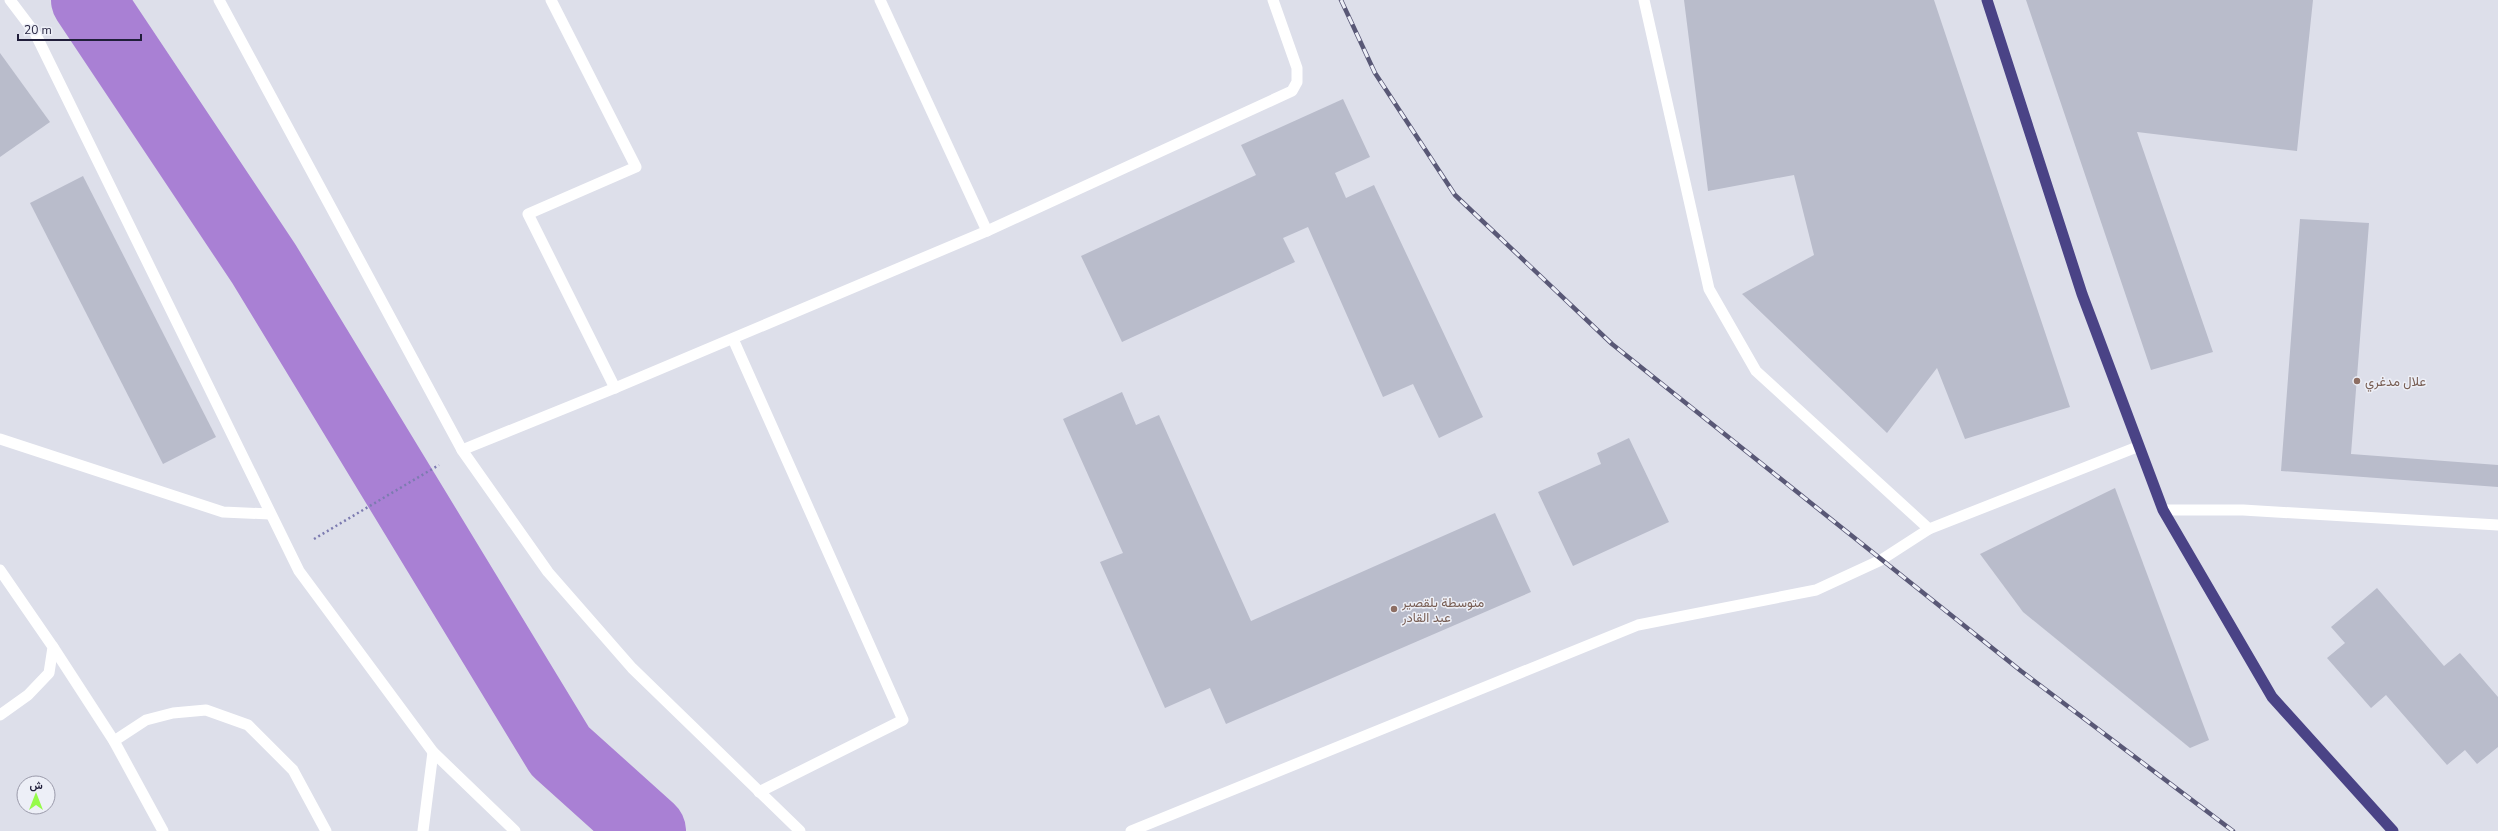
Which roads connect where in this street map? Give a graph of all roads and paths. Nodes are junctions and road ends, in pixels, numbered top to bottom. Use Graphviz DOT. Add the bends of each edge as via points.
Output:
graph roads {
  1 [pos="10,0"];
  2 [pos="219,0"];
  3 [pos="552,0"];
  4 [pos="880,0"];
  5 [pos="1273,0"];
  6 [pos="1644,0"];
  7 [pos="1987,0"];
  8 [pos="987,231"];
  9 [pos="733,339"];
  10 [pos="615,388"];
  11 [pos="0,439"];
  12 [pos="2137,447"];
  13 [pos="462,450"];
  14 [pos="437,466"];
  15 [pos="2162,510"];
  16 [pos="270,514"];
  17 [pos="2498,525"];
  18 [pos="1929,530"];
  19 [pos="312,540"];
  20 [pos="0,570"];
  21 [pos="53,647"];
  22 [pos="0,715"];
  23 [pos="114,741"];
  24 [pos="433,752"];
  25 [pos="759,792"];
  26 [pos="163,831"];
  27 [pos="326,831"];
  28 [pos="423,831"];
  29 [pos="515,831"];
  30 [pos="800,831"];
  31 [pos="1131,831"];
  32 [pos="2393,831"];
  1 -- 16 [label="street" via="35,33"];
  2 -- 13 [label="street"];
  3 -- 10 [label="street" via="636,167 528,214"];
  4 -- 8 [label="street"];
  5 -- 8 [label="street" via="1297,68 1297,82 1292,91"];
  6 -- 18 [label="street" via="1709,289 1756,371"];
  7 -- 12 [label="highway" via="2082,294"];
  8 -- 9 [label="street"];
  9 -- 10 [label="street"];
  9 -- 25 [label="street" via="903,720"];
  10 -- 13 [label="street"];
  11 -- 16 [label="street" via="223,512"];
  12 -- 15 [label="highway"];
  12 -- 18 [label="street"];
  13 -- 25 [label="street" via="548,572 632,668"];
  14 -- 19 [label="path"];
  15 -- 17 [label="street" via="2243,510"];
  15 -- 32 [label="highway" via="2272,697"];
  16 -- 24 [label="street" via="300,571"];
  18 -- 31 [label="street" via="1881,560 1816,590 1638,625"];
  20 -- 21 [label="street"];
  21 -- 22 [label="street" via="49,673 28,695"];
  21 -- 23 [label="street"];
  23 -- 26 [label="street"];
  23 -- 27 [label="street" via="146,720 173,713 206,710 248,725 293,770"];
  24 -- 28 [label="street"];
  24 -- 29 [label="street"];
  25 -- 30 [label="street"];
}
